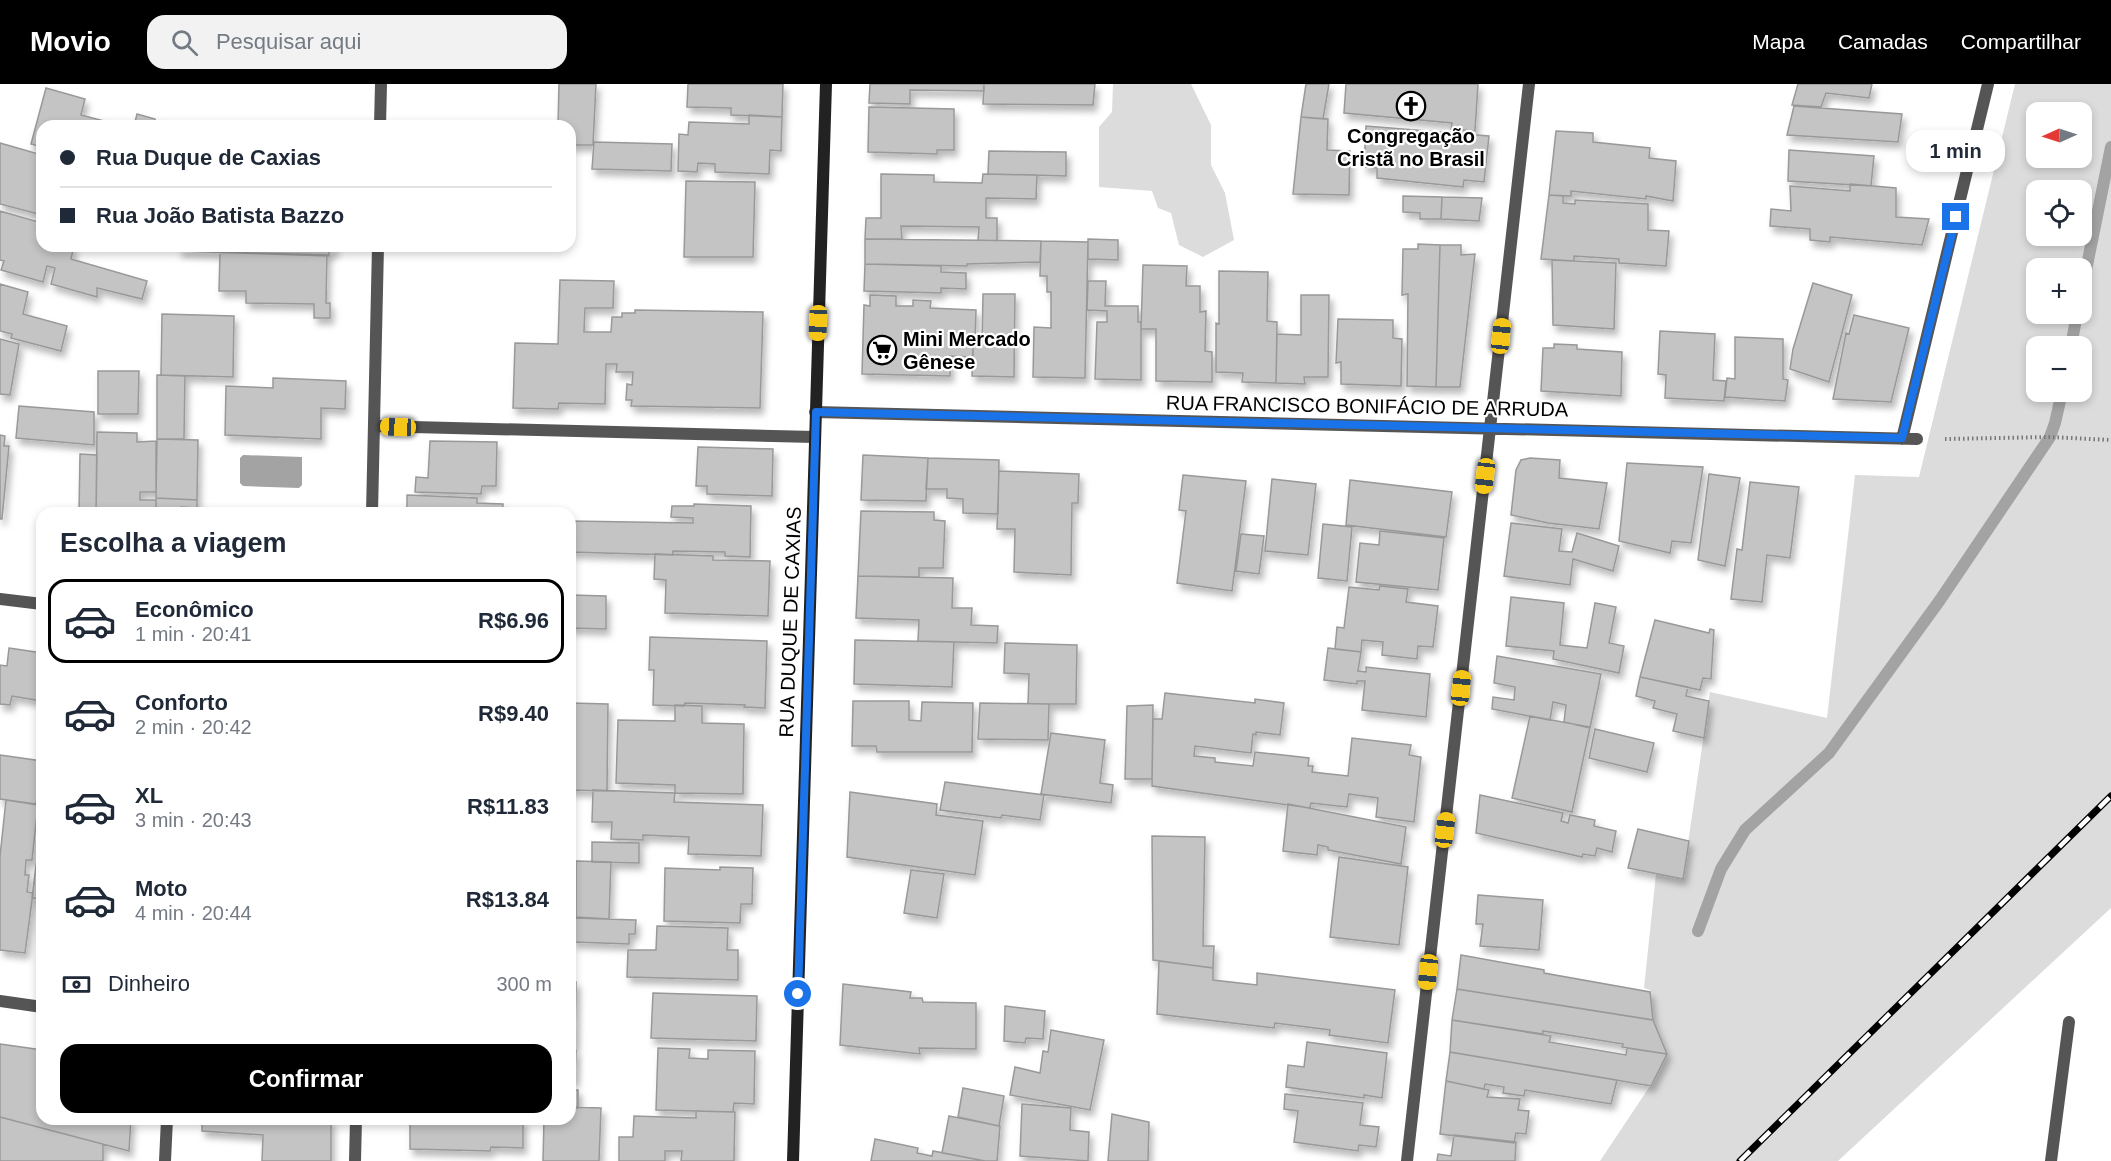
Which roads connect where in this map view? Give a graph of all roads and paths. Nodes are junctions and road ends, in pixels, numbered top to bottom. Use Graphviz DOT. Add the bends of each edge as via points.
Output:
graph roads {
  1 [pos="381,84"];
  2 [pos="826,84"];
  3 [pos="1529,84"];
  4 [pos="1988,84"];
  5 [pos="380,120"];
  6 [pos="378,252"];
  7 [pos="816,412"];
  8 [pos="374,426"];
  9 [pos="1491,428"];
  10 [pos="815,437"];
  11 [pos="1902,438"];
  12 [pos="1917,439"];
  13 [pos="2111,440"];
  14 [pos="372,507"];
  15 [pos="0,599"];
  16 [pos="36,603"];
  17 [pos="0,1001"];
  18 [pos="36,1006"];
  19 [pos="2069,1022"];
  20 [pos="167,1125"];
  21 [pos="356,1125"];
  22 [pos="165,1161"];
  23 [pos="355,1161"];
  24 [pos="793,1161"];
  25 [pos="1407,1161"];
  26 [pos="2051,1161"];
  1 -- 5 [label="street"];
  2 -- 7 [label="main road, RUA DUQUE DE CAXIAS"];
  3 -- 9 [label="street"];
  4 -- 11 [label="street"];
  6 -- 8 [label="street"];
  7 -- 9 [label="street, RUA FRANCISCO BONIFÁCIO DE ARRUDA"];
  7 -- 10 [label="main road, RUA DUQUE DE CAXIAS"];
  8 -- 10 [label="street"];
  8 -- 14 [label="street"];
  9 -- 11 [label="street, RUA FRANCISCO BONIFÁCIO DE ARRUDA"];
  9 -- 25 [label="street"];
  10 -- 24 [label="main road, RUA DUQUE DE CAXIAS"];
  11 -- 12 [label="street, RUA FRANCISCO BONIFÁCIO DE ARRUDA"];
  12 -- 13 [label="path" via="2050,436"];
  15 -- 16 [label="street"];
  17 -- 18 [label="street"];
  19 -- 26 [label="street"];
  20 -- 22 [label="street"];
  21 -- 23 [label="street"];
}
